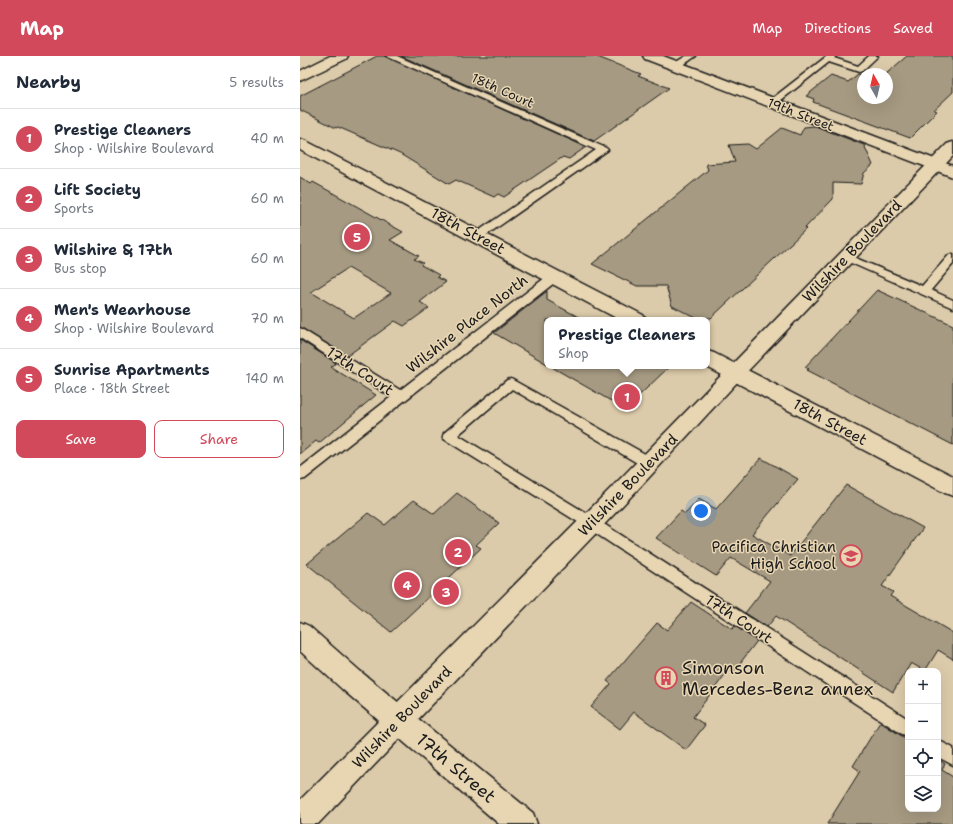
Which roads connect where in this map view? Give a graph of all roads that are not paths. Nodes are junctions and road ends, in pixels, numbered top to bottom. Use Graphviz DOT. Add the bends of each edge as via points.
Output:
graph roads {
  1 [pos="341,56"];
  2 [pos="390,56"];
  3 [pos="650,56"];
  4 [pos="692,56"];
  5 [pos="874,56"];
  6 [pos="830,57"];
  7 [pos="676,66"];
  8 [pos="300,77"];
  9 [pos="772,103"];
  10 [pos="300,144"];
  11 [pos="953,146"];
  12 [pos="935,165"];
  13 [pos="953,172"];
  14 [pos="478,236"];
  15 [pos="846,257"];
  16 [pos="953,257"];
  17 [pos="554,277"];
  18 [pos="924,291"];
  19 [pos="953,304"];
  20 [pos="630,317"];
  21 [pos="300,332"];
  22 [pos="710,360"];
  23 [pos="734,373"];
  24 [pos="401,397"];
  25 [pos="649,463"];
  26 [pos="300,475"];
  27 [pos="953,487"];
  28 [pos="591,523"];
  29 [pos="300,634"];
  30 [pos="398,719"];
  31 [pos="905,726"];
  32 [pos="941,750"];
  33 [pos="953,757"];
  34 [pos="300,821"];
  35 [pos="522,824"];
  1 -- 8 [label="street"];
  2 -- 14 [label="lane, 18th Court" via="603,150"];
  3 -- 7 [label="street, 19th Street"];
  4 -- 7 [label="lane"];
  5 -- 6 [label="lane" via="859,69"];
  6 -- 9 [label="lane"];
  7 -- 9 [label="street, 19th Street"];
  9 -- 12 [label="street, 19th Street"];
  10 -- 14 [label="street, 18th Street"];
  11 -- 12 [label="street, Wilshire Boulevard"];
  12 -- 13 [label="street, 19th Street"];
  12 -- 15 [label="street, Wilshire Boulevard"];
  14 -- 17 [label="street, 18th Street"];
  15 -- 18 [label="lane"];
  15 -- 23 [label="street, Wilshire Boulevard"];
  16 -- 18 [label="lane"];
  17 -- 20 [label="street, 18th Street"];
  17 -- 24 [label="lane, Wilshire Place North"];
  18 -- 19 [label="lane"];
  21 -- 24 [label="lane, 17th Court"];
  22 -- 23 [label="street, 18th Street"];
  23 -- 25 [label="street, Wilshire Boulevard"];
  23 -- 27 [label="street, 18th Street"];
  24 -- 26 [label="lane, Wilshire Place North"];
  25 -- 28 [label="street, Wilshire Boulevard"];
  25 -- 28 [label="lane, 17th Court" via="511,383 449,436"];
  28 -- 30 [label="street, Wilshire Boulevard"];
  28 -- 31 [label="lane, 17th Court"];
  29 -- 30 [label="street, 17th Street"];
  30 -- 34 [label="street, Wilshire Boulevard"];
  30 -- 35 [label="street, 17th Street"];
  32 -- 33 [label="lane"];
}
